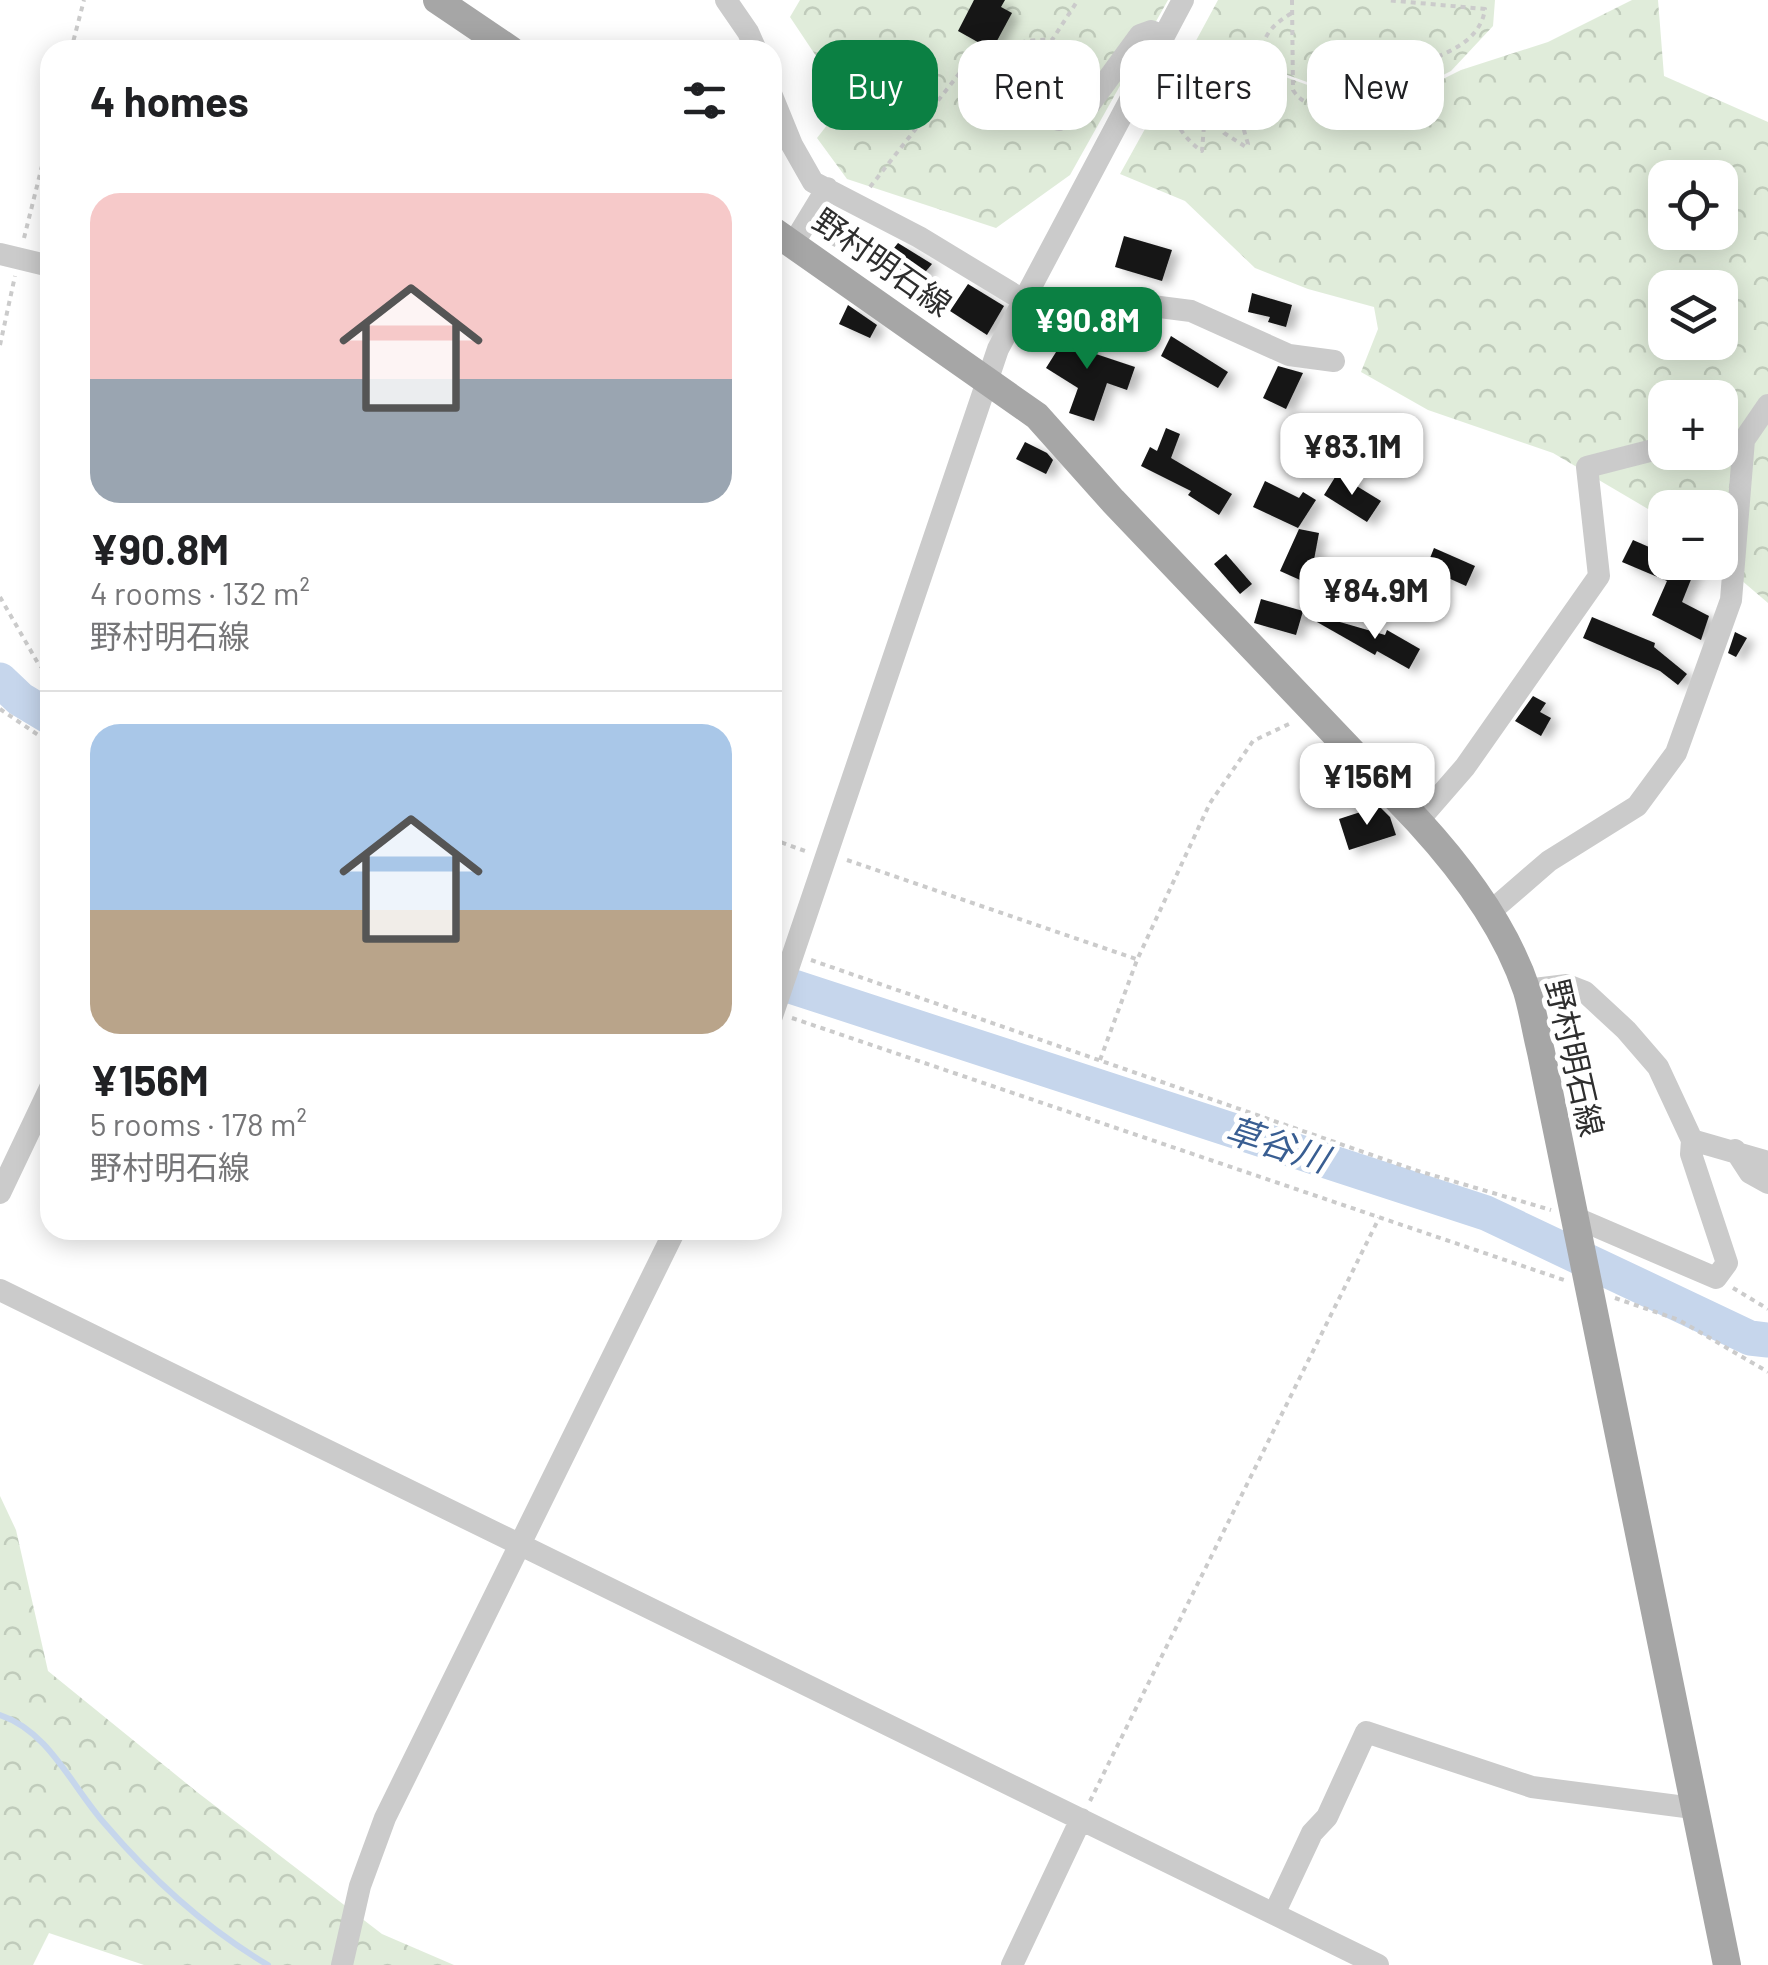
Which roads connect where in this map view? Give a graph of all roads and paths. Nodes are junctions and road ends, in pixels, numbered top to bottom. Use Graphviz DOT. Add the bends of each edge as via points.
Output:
graph roads {
  1 [pos="84,0"];
  2 [pos="437,0"];
  3 [pos="726,0"];
  4 [pos="1078,0"];
  5 [pos="1183,0"];
  6 [pos="1292,0"];
  7 [pos="1386,0"];
  8 [pos="1400,1"];
  9 [pos="1292,13"];
  10 [pos="1164,36"];
  11 [pos="74,40"];
  12 [pos="496,40"];
  13 [pos="752,40"];
  14 [pos="1052,40"];
  15 [pos="1264,40"];
  16 [pos="958,74"];
  17 [pos="1100,90"];
  18 [pos="782,120"];
  19 [pos="1182,130"];
  20 [pos="1204,130"];
  21 [pos="1222,130"];
  22 [pos="1244,130"];
  23 [pos="40,164"];
  24 [pos="828,188"];
  25 [pos="857,204"];
  26 [pos="783,237"];
  27 [pos="10,256"];
  28 [pos="40,264"];
  29 [pos="822,264"];
  30 [pos="1023,300"];
  31 [pos="0,345"];
  32 [pos="1334,361"];
  33 [pos="986,379"];
  34 [pos="1768,405"];
  35 [pos="1744,440"];
  36 [pos="1738,441"];
  37 [pos="1648,451"];
  38 [pos="0,597"];
  39 [pos="40,665"];
  40 [pos="0,709"];
  41 [pos="1322,720"];
  42 [pos="40,736"];
  43 [pos="1418,820"];
  44 [pos="782,842"];
  45 [pos="828,856"];
  46 [pos="1490,912"];
  47 [pos="794,954"];
  48 [pos="1137,960"];
  49 [pos="782,988"];
  50 [pos="1526,990"];
  51 [pos="782,1017"];
  52 [pos="1100,1060"];
  53 [pos="40,1109"];
  54 [pos="1692,1140"];
  55 [pos="1735,1150"];
  56 [pos="1768,1162"];
  57 [pos="1768,1183"];
  58 [pos="0,1193"];
  59 [pos="1380,1216"];
  60 [pos="1574,1217"];
  61 [pos="670,1240"];
  62 [pos="1716,1278"];
  63 [pos="1590,1289"];
  64 [pos="0,1290"];
  65 [pos="1768,1309"];
  66 [pos="1768,1372"];
  67 [pos="520,1545"];
  68 [pos="1693,1808"];
  69 [pos="1082,1819"];
  70 [pos="1274,1914"];
  71 [pos="342,1965"];
  72 [pos="1012,1965"];
  73 [pos="1378,1965"];
  74 [pos="1727,1965"];
  1 -- 11 [label="path"];
  2 -- 12 [label="main road"];
  3 -- 13 [label="street"];
  4 -- 14 [label="path"];
  5 -- 10 [label="street"];
  6 -- 9 [label="path"];
  7 -- 8 [label="path"];
  8 -- 9 [label="path" via="1484,13 1470,37 1444,54 1325,104 1305,101 1293,90"];
  9 -- 15 [label="path" via="1273,24"];
  10 -- 17 [label="street" via="1140,35"];
  10 -- 30 [label="street"];
  16 -- 25 [label="path"];
  18 -- 24 [label="street" via="813,182"];
  19 -- 20 [label="path" via="1202,151"];
  21 -- 22 [label="path" via="1246,147"];
  23 -- 27 [label="path"];
  24 -- 25 [label="street"];
  24 -- 26 [label="street"];
  25 -- 29 [label="path"];
  25 -- 30 [label="street"];
  26 -- 29 [label="main road, 野村明石線"];
  27 -- 28 [label="street"];
  27 -- 31 [label="path"];
  29 -- 33 [label="main road, 野村明石線"];
  30 -- 32 [label="street" via="1072,309 1191,311 1289,355"];
  30 -- 33 [label="street"];
  33 -- 41 [label="main road, 野村明石線" via="1037,416"];
  33 -- 45 [label="street"];
  34 -- 35 [label="street"];
  35 -- 36 [label="street"];
  35 -- 46 [label="street" via="1731,600 1676,753 1636,806 1549,861"];
  37 -- 43 [label="street" via="1586,467 1599,576 1465,767"];
  38 -- 39 [label="path"];
  40 -- 42 [label="path"];
  41 -- 43 [label="main road, 野村明石線"];
  41 -- 48 [label="path" via="1300,718 1252,741 1210,804"];
  43 -- 46 [label="main road, 野村明石線"];
  44 -- 45 [label="path"];
  45 -- 47 [label="street"];
  45 -- 48 [label="path"];
  46 -- 50 [label="main road, 野村明石線"];
  47 -- 49 [label="street"];
  47 -- 52 [label="path"];
  48 -- 52 [label="path"];
  50 -- 54 [label="street" via="1567,985 1586,992 1658,1067"];
  50 -- 60 [label="main road, 野村明石線"];
  51 -- 59 [label="path"];
  52 -- 60 [label="path" via="1415,1170"];
  53 -- 58 [label="street"];
  54 -- 55 [label="street"];
  54 -- 62 [label="street" via="1690,1154 1726,1263"];
  55 -- 56 [label="street"];
  55 -- 57 [label="street" via="1750,1173"];
  59 -- 63 [label="path"];
  59 -- 69 [label="path"];
  60 -- 62 [label="street"];
  60 -- 63 [label="main road, 野村明石線"];
  61 -- 67 [label="street"];
  62 -- 65 [label="path"];
  63 -- 66 [label="path" via="1680,1320"];
  63 -- 68 [label="main road, 野村明石線"];
  64 -- 67 [label="street"];
  67 -- 69 [label="street"];
  67 -- 71 [label="street" via="386,1818 360,1886"];
  68 -- 70 [label="street" via="1532,1787 1366,1732"];
  68 -- 74 [label="main road, 野村明石線"];
  69 -- 70 [label="street"];
  69 -- 72 [label="street"];
  70 -- 73 [label="street"];
}
